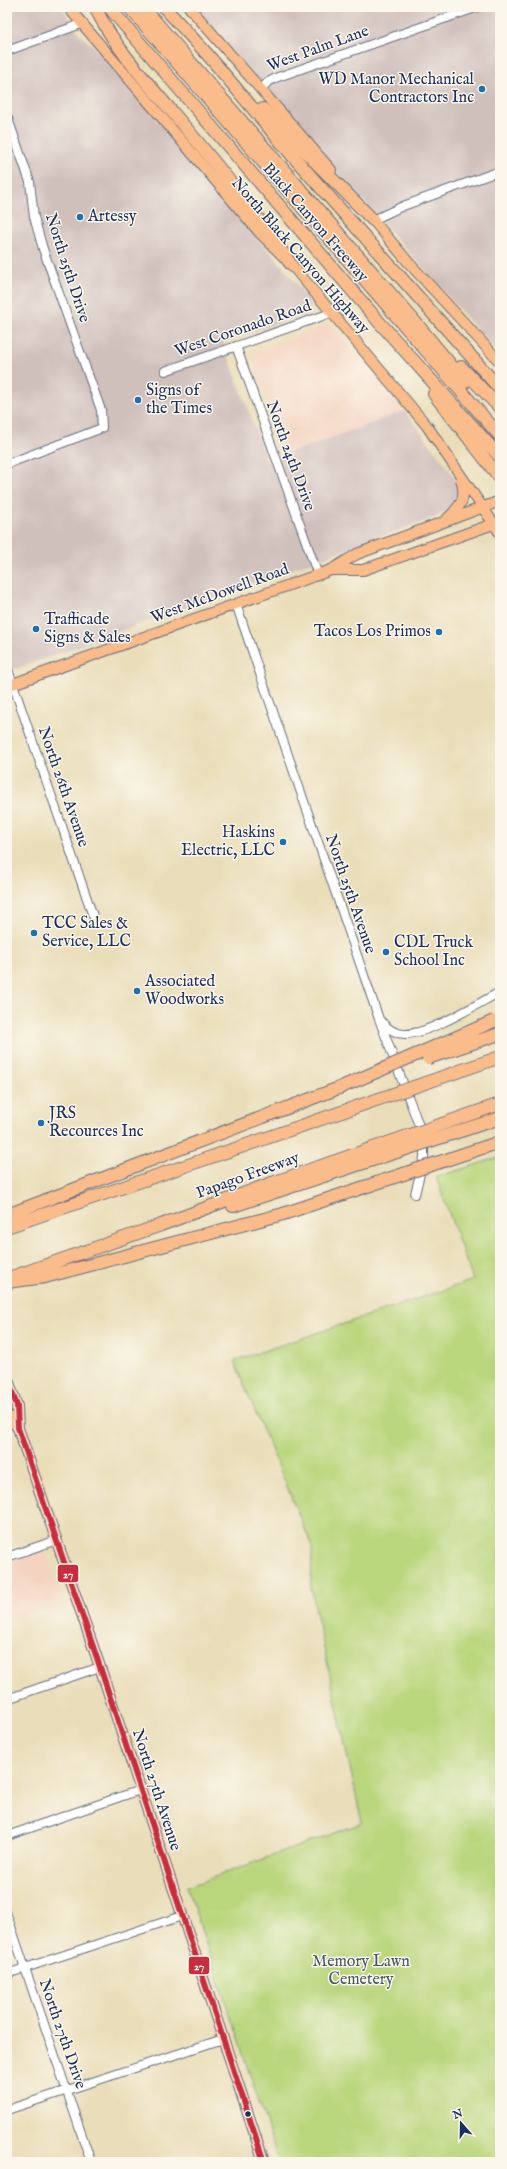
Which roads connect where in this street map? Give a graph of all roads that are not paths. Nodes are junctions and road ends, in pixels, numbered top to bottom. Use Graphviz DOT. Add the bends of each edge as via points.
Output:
graph roads {
  1 [pos="68,7"];
  2 [pos="95,7"];
  3 [pos="109,7"];
  4 [pos="129,7"];
  5 [pos="143,7"];
  6 [pos="164,7"];
  7 [pos="189,7"];
  8 [pos="478,7"];
  9 [pos="81,24"];
  10 [pos="7,52"];
  11 [pos="208,55"];
  12 [pos="261,89"];
  13 [pos="7,116"];
  14 [pos="500,171"];
  15 [pos="373,220"];
  16 [pos="290,263"];
  17 [pos="331,313"];
  18 [pos="380,323"];
  19 [pos="416,323"];
  20 [pos="236,346"];
  21 [pos="500,362"];
  22 [pos="165,371"];
  23 [pos="500,389"];
  24 [pos="500,408"];
  25 [pos="500,425"];
  26 [pos="500,436"];
  27 [pos="500,457"];
  28 [pos="7,464"];
  29 [pos="458,470"];
  30 [pos="500,478"];
  31 [pos="500,502"];
  32 [pos="483,508"];
  33 [pos="445,522"];
  34 [pos="497,522"];
  35 [pos="500,532"];
  36 [pos="331,570"];
  37 [pos="318,575"];
  38 [pos="236,604"];
  39 [pos="7,667"];
  40 [pos="10,685"];
  41 [pos="92,916"];
  42 [pos="500,992"];
  43 [pos="379,1019"];
  44 [pos="497,1019"];
  45 [pos="500,1034"];
  46 [pos="500,1057"];
  47 [pos="339,1088"];
  48 [pos="500,1104"];
  49 [pos="500,1118"];
  50 [pos="500,1142"];
  51 [pos="274,1187"];
  52 [pos="415,1194"];
  53 [pos="7,1215"];
  54 [pos="7,1227"];
  55 [pos="7,1278"];
  56 [pos="7,1282"];
  57 [pos="7,1377"];
  58 [pos="7,1415"];
  59 [pos="18,1428"];
  60 [pos="57,1540"];
  61 [pos="7,1558"];
  62 [pos="100,1667"];
  63 [pos="7,1700"];
  64 [pos="140,1790"];
  65 [pos="7,1836"];
  66 [pos="7,1915"];
  67 [pos="182,1916"];
  68 [pos="25,1968"];
  69 [pos="7,1974"];
  70 [pos="223,2039"];
  71 [pos="67,2090"];
  72 [pos="7,2110"];
  73 [pos="91,2162"];
  74 [pos="264,2162"];
  1 -- 9 [label="main road, North Black Canyon Highway"];
  2 -- 16 [label="highway" via="125,53 266,228"];
  3 -- 18 [label="highway, Black Canyon Freeway"];
  4 -- 26 [label="highway"];
  5 -- 19 [label="highway, Black Canyon Freeway"];
  6 -- 11 [label="highway"];
  7 -- 12 [label="main road"];
  8 -- 12 [label="street, West Palm Lane" via="278,77"];
  9 -- 10 [label="street"];
  9 -- 16 [label="main road, North Black Canyon Highway" via="260,233"];
  11 -- 15 [label="highway"];
  11 -- 23 [label="highway" via="291,154"];
  12 -- 15 [label="main road"];
  13 -- 28 [label="street, North 25th Drive" via="30,182 34,217 43,249 101,410 102,428"];
  14 -- 15 [label="street" via="403,206"];
  15 -- 21 [label="main road"];
  16 -- 17 [label="main road, North Black Canyon Highway"];
  17 -- 20 [label="street, West Coronado Road"];
  17 -- 29 [label="main road, North Black Canyon Highway" via="427,426"];
  18 -- 27 [label="highway, Black Canyon Freeway"];
  18 -- 30 [label="highway"];
  19 -- 24 [label="highway"];
  19 -- 25 [label="highway, Black Canyon Freeway"];
  20 -- 22 [label="street, West Coronado Road"];
  20 -- 37 [label="street, North 24th Drive"];
  29 -- 32 [label="main road, North Black Canyon Highway"];
  29 -- 33 [label="main road" via="464,498"];
  31 -- 32 [label="main road, West McDowell Road"];
  32 -- 33 [label="main road, West McDowell Road"];
  32 -- 34 [label="main road, North Black Canyon Highway"];
  33 -- 36 [label="main road, West McDowell Road" via="357,554"];
  34 -- 35 [label="main road, North Black Canyon Highway"];
  34 -- 36 [label="main road, West McDowell Road" via="362,570"];
  36 -- 37 [label="main road, West McDowell Road"];
  37 -- 38 [label="main road, West McDowell Road"];
  38 -- 40 [label="main road, West McDowell Road"];
  38 -- 43 [label="street, North 25th Avenue"];
  39 -- 40 [label="street, North 26th Avenue"];
  40 -- 41 [label="street, North 26th Avenue"];
  42 -- 43 [label="street" via="425,1030 411,1034 393,1032"];
  43 -- 52 [label="street, North 25th Avenue" via="424,1139 424,1158"];
  44 -- 47 [label="highway, bridge"];
  45 -- 47 [label="highway, bridge"];
  46 -- 54 [label="highway, Papago Freeway, bridge"];
  47 -- 53 [label="highway"];
  48 -- 51 [label="highway, Papago Freeway, bridge"];
  49 -- 51 [label="highway, bridge"];
  50 -- 56 [label="highway, bridge" via="283,1214 45,1277"];
  51 -- 55 [label="highway, Papago Freeway"];
  57 -- 59 [label="main road, North 27th Avenue" via="16,1406"];
  58 -- 59 [label="main road, North 27th Avenue"];
  59 -- 60 [label="main road, North 27th Avenue"];
  60 -- 61 [label="street"];
  60 -- 62 [label="main road, North 27th Avenue"];
  62 -- 63 [label="street"];
  62 -- 64 [label="main road, North 27th Avenue"];
  64 -- 65 [label="street"];
  64 -- 67 [label="main road, North 27th Avenue"];
  66 -- 68 [label="street, North 27th Drive"];
  67 -- 68 [label="street"];
  67 -- 70 [label="main road, North 27th Avenue"];
  68 -- 69 [label="street"];
  68 -- 71 [label="street, North 27th Drive"];
  70 -- 71 [label="street"];
  70 -- 74 [label="main road, North 27th Avenue"];
  71 -- 72 [label="street"];
  71 -- 73 [label="street, North 27th Drive"];
}
